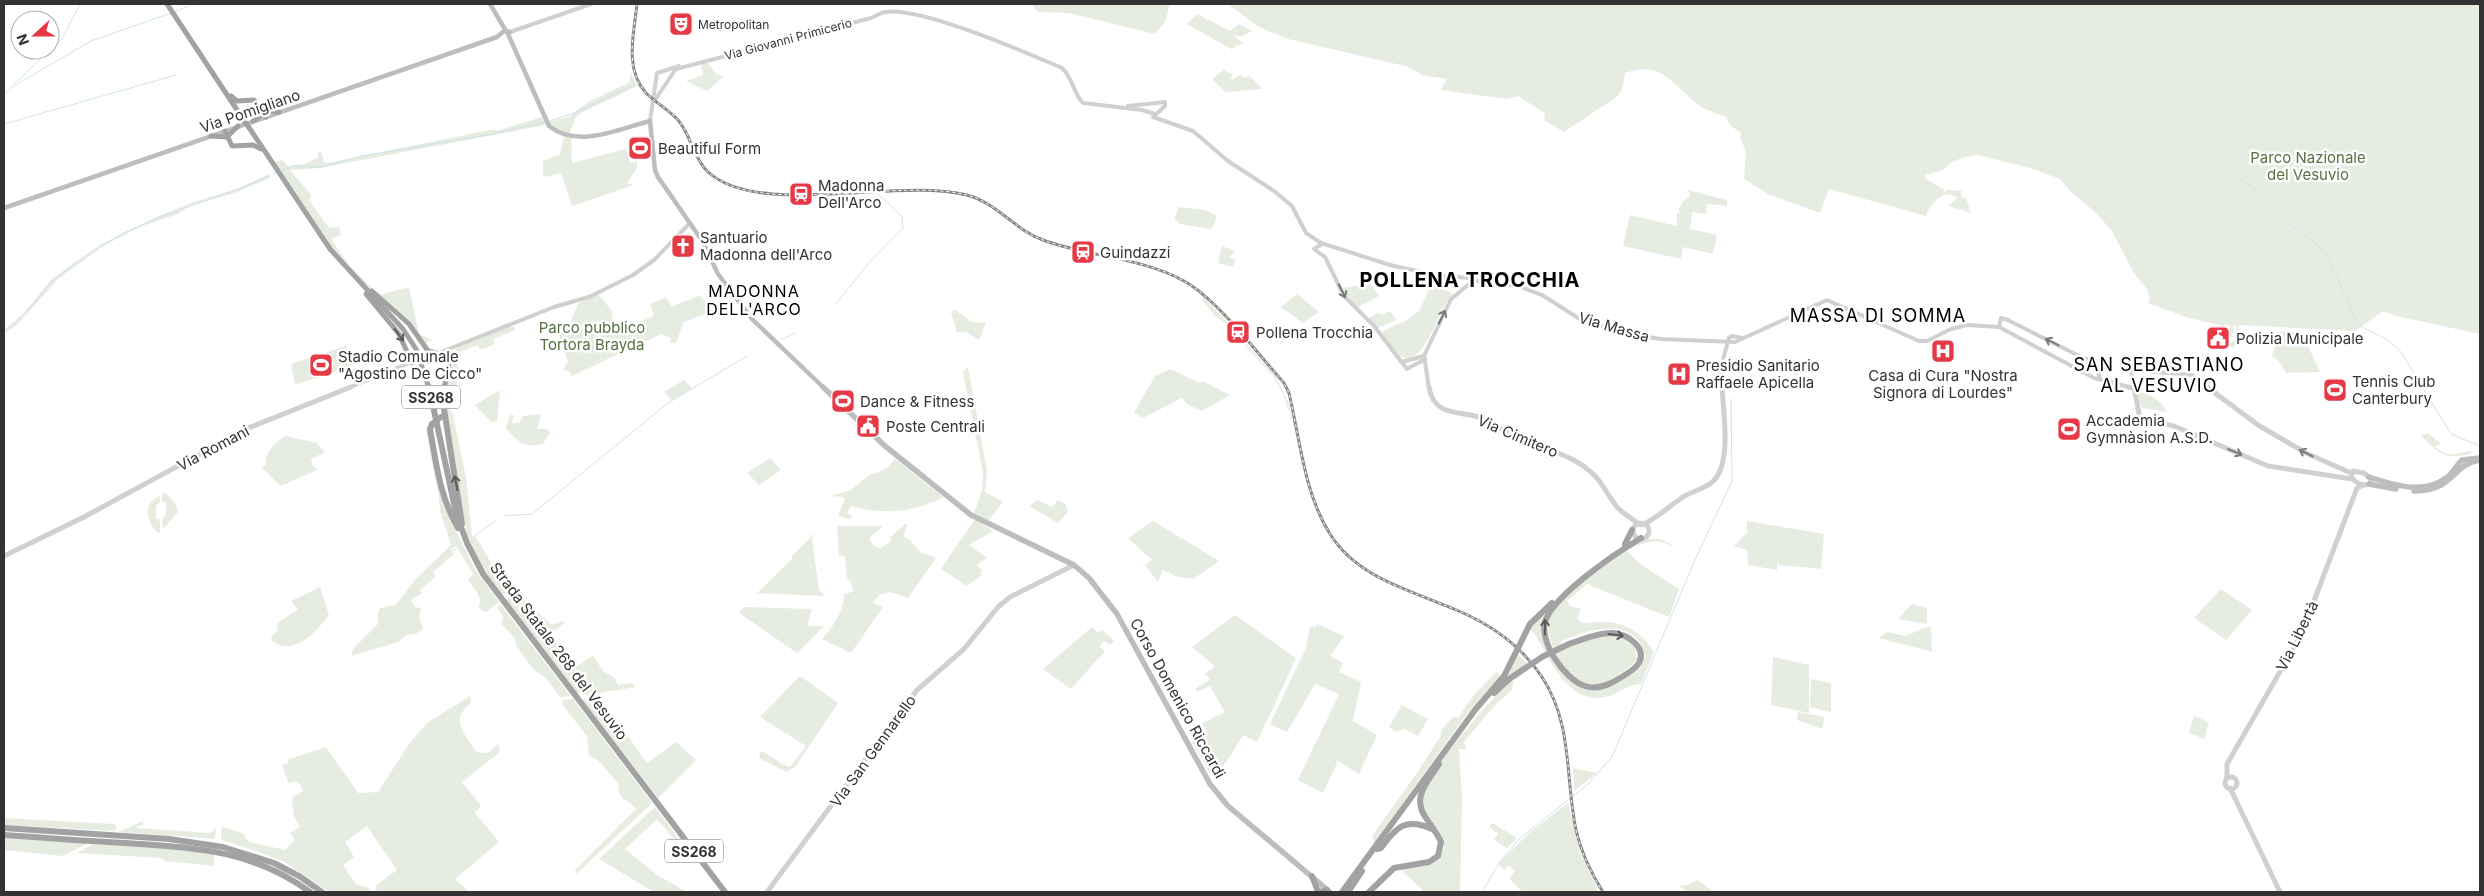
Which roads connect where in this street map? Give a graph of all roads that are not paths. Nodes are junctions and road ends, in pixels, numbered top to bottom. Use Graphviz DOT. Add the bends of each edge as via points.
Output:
graph roads {
  1 [pos="167,4"];
  2 [pos="490,4"];
  3 [pos="591,4"];
  4 [pos="506,33"];
  5 [pos="678,67"];
  6 [pos="225,91"];
  7 [pos="657,92"];
  8 [pos="244,100"];
  9 [pos="1125,108"];
  10 [pos="262,110"];
  11 [pos="279,112"];
  12 [pos="650,115"];
  13 [pos="1154,116"];
  14 [pos="266,117"];
  15 [pos="253,121"];
  16 [pos="641,122"];
  17 [pos="246,123"];
  18 [pos="650,123"];
  19 [pos="238,126"];
  20 [pos="225,131"];
  21 [pos="211,136"];
  22 [pos="227,138"];
  23 [pos="246,146"];
  24 [pos="270,159"];
  25 [pos="4,208"];
  26 [pos="690,226"];
  27 [pos="1323,244"];
  28 [pos="1473,281"];
  29 [pos="359,282"];
  30 [pos="1999,328"];
  31 [pos="1732,340"];
  32 [pos="1720,342"];
  33 [pos="1726,348"];
  34 [pos="443,354"];
  35 [pos="1425,358"];
  36 [pos="414,362"];
  37 [pos="1401,362"];
  38 [pos="2100,379"];
  39 [pos="2133,385"];
  40 [pos="444,409"];
  41 [pos="2480,459"];
  42 [pos="2351,473"];
  43 [pos="2369,477"];
  44 [pos="2353,480"];
  45 [pos="2366,485"];
  46 [pos="2357,488"];
  47 [pos="1625,515"];
  48 [pos="1656,518"];
  49 [pos="1640,524"];
  50 [pos="1633,529"];
  51 [pos="1648,529"];
  52 [pos="463,534"];
  53 [pos="1641,538"];
  54 [pos="4,556"];
  55 [pos="1076,567"];
  56 [pos="1506,677"];
  57 [pos="1440,762"];
  58 [pos="2227,777"];
  59 [pos="2230,788"];
  60 [pos="4,828"];
  61 [pos="1436,831"];
  62 [pos="4,835"];
  63 [pos="104,837"];
  64 [pos="1378,847"];
  65 [pos="1312,876"];
  66 [pos="298,884"];
  67 [pos="1370,891"];
  68 [pos="303,892"];
  69 [pos="310,892"];
  70 [pos="322,892"];
  71 [pos="725,892"];
  72 [pos="767,892"];
  73 [pos="1324,892"];
  74 [pos="1342,892"];
  75 [pos="1348,892"];
  76 [pos="2280,892"];
  1 -- 6 [label="highway, Strada Statale 268 del Vesuvio / SS268"];
  2 -- 4 [label="main road"];
  3 -- 4 [label="street"];
  4 -- 11 [label="main road, Via Pomigliano"];
  4 -- 16 [label="main road" via="549,126 557,132 589,136"];
  5 -- 7 [label="street"];
  5 -- 7 [label="street, Via Giovanni Primicerio" via="657,73"];
  5 -- 9 [label="street, Via Giovanni Primicerio" via="886,12 927,17 1050,62 1072,78 1081,102 1104,108"];
  6 -- 8 [label="highway" via="235,100"];
  6 -- 17 [label="highway, Strada Statale 268 del Vesuvio / SS268"];
  7 -- 12 [label="street"];
  8 -- 10 [label="highway" via="254,100"];
  8 -- 17 [label="highway" via="239,106"];
  9 -- 13 [label="street" via="1147,110"];
  9 -- 13 [label="street" via="1165,102 1166,106"];
  10 -- 11 [label="highway"];
  10 -- 14 [label="highway"];
  10 -- 15 [label="highway"];
  11 -- 14 [label="main road, Via Pomigliano"];
  12 -- 16 [label="main road"];
  12 -- 18 [label="street"];
  13 -- 27 [label="street" via="1190,130 1288,202 1306,234"];
  14 -- 15 [label="main road, Via Pomigliano"];
  15 -- 19 [label="main road, Via Pomigliano"];
  16 -- 18 [label="main road"];
  17 -- 23 [label="highway" via="252,140"];
  17 -- 24 [label="highway, Strada Statale 268 del Vesuvio / SS268"];
  18 -- 26 [label="main road" via="658,177"];
  19 -- 20 [label="main road, Via Pomigliano"];
  19 -- 22 [label="highway"];
  20 -- 21 [label="main road, Via Pomigliano"];
  20 -- 22 [label="highway"];
  21 -- 22 [label="highway"];
  21 -- 25 [label="main road, Via Pomigliano"];
  22 -- 23 [label="highway, SS268" via="232,146"];
  23 -- 24 [label="highway, SS268" via="258,146"];
  24 -- 29 [label="highway, Strada Statale 268 del Vesuvio / SS268" via="330,249"];
  26 -- 34 [label="street" via="647,266 593,295 554,307"];
  26 -- 55 [label="main road" via="739,302 875,437 971,515"];
  27 -- 28 [label="street, Via Massa" via="1379,261"];
  27 -- 37 [label="street, one-way" via="1315,250 1325,257 1344,296 1374,326"];
  28 -- 32 [label="street, Via Massa" via="1518,286 1542,295 1582,320 1635,335 1661,340"];
  35 -- 28 [label="street, one-way" via="1451,299"];
  29 -- 34 [label="highway, SS268" via="409,324 428,351"];
  29 -- 36 [label="highway, SS268, one-way" via="401,336"];
  29 -- 52 [label="highway, Strada Statale 268 del Vesuvio / SS268" via="403,329 423,363"];
  30 -- 31 [label="street" via="1968,324 1919,341 1827,300 1744,338"];
  30 -- 38 [label="street"];
  38 -- 30 [label="street, one-way" via="2096,362 2002,318"];
  31 -- 32 [label="street, Via Massa"];
  31 -- 33 [label="street"];
  32 -- 33 [label="street"];
  33 -- 48 [label="street" via="1722,363 1725,455 1722,471 1712,483 1676,501"];
  34 -- 36 [label="street, Via Romani, bridge"];
  34 -- 40 [label="highway" via="448,369"];
  35 -- 37 [label="street"];
  35 -- 37 [label="street" via="1410,369"];
  35 -- 47 [label="street, Via Cimitero" via="1428,389 1443,410 1485,419 1519,439 1559,453 1594,476"];
  36 -- 54 [label="street, Via Romani" via="246,429"];
  38 -- 39 [label="street"];
  42 -- 39 [label="street, one-way" via="2306,453 2258,425 2197,378 2186,374 2131,370"];
  39 -- 44 [label="street, one-way" via="2140,418 2174,426 2268,466"];
  52 -- 40 [label="highway, one-way"];
  40 -- 52 [label="highway, bridge" via="430,430 447,505"];
  41 -- 43 [label="main road" via="2462,460 2448,478 2426,487 2403,487"];
  41 -- 45 [label="main road" via="2461,466 2450,482 2438,488 2406,490"];
  42 -- 43 [label="street" via="2358,471"];
  42 -- 44 [label="street"];
  43 -- 45 [label="street" via="2371,482"];
  44 -- 45 [label="street"];
  44 -- 46 [label="street"];
  45 -- 46 [label="street"];
  46 -- 58 [label="street, Via Libertà" via="2301,635 2227,764"];
  47 -- 49 [label="street, Via Cimitero"];
  47 -- 50 [label="street, Via Cimitero"];
  48 -- 49 [label="street"];
  48 -- 51 [label="street"];
  49 -- 50 [label="street"];
  49 -- 51 [label="street, Via Cimitero"];
  50 -- 53 [label="street, Via Cimitero"];
  50 -- 56 [label="highway, bridge" via="1624,544 1536,616"];
  51 -- 53 [label="street" via="1648,535"];
  52 -- 71 [label="highway, Strada Statale 268 del Vesuvio / SS268" via="482,574 500,599"];
  56 -- 53 [label="highway, one-way, bridge" via="1542,657 1569,644 1599,634 1623,635 1635,643 1640,651 1636,667 1609,685 1584,686 1568,674 1555,656 1546,642 1544,625 1548,611 1560,600 1627,545"];
  55 -- 65 [label="main road, Corso Domenico Riccardi" via="1089,578 1117,614 1210,784 1228,806"];
  55 -- 72 [label="street, Via San Gennarello" via="1003,603 964,649 918,690"];
  56 -- 57 [label="highway"];
  56 -- 64 [label="highway" via="1475,710"];
  57 -- 61 [label="highway" via="1422,790 1419,802 1423,816"];
  57 -- 64 [label="highway"];
  58 -- 59 [label="street" via="2224,782"];
  58 -- 59 [label="street" via="2238,785 2236,789"];
  59 -- 76 [label="street"];
  60 -- 63 [label="highway"];
  61 -- 64 [label="highway" via="1419,823 1405,824 1394,830"];
  61 -- 67 [label="highway" via="1441,845 1434,860 1392,869"];
  62 -- 63 [label="highway" via="93,840"];
  63 -- 66 [label="highway" via="227,853 265,866"];
  63 -- 70 [label="highway" via="117,835 191,841 236,849 289,870"];
  64 -- 74 [label="highway"];
  64 -- 75 [label="highway"];
  65 -- 73 [label="highway"];
  66 -- 68 [label="highway"];
  66 -- 69 [label="highway"];
}
